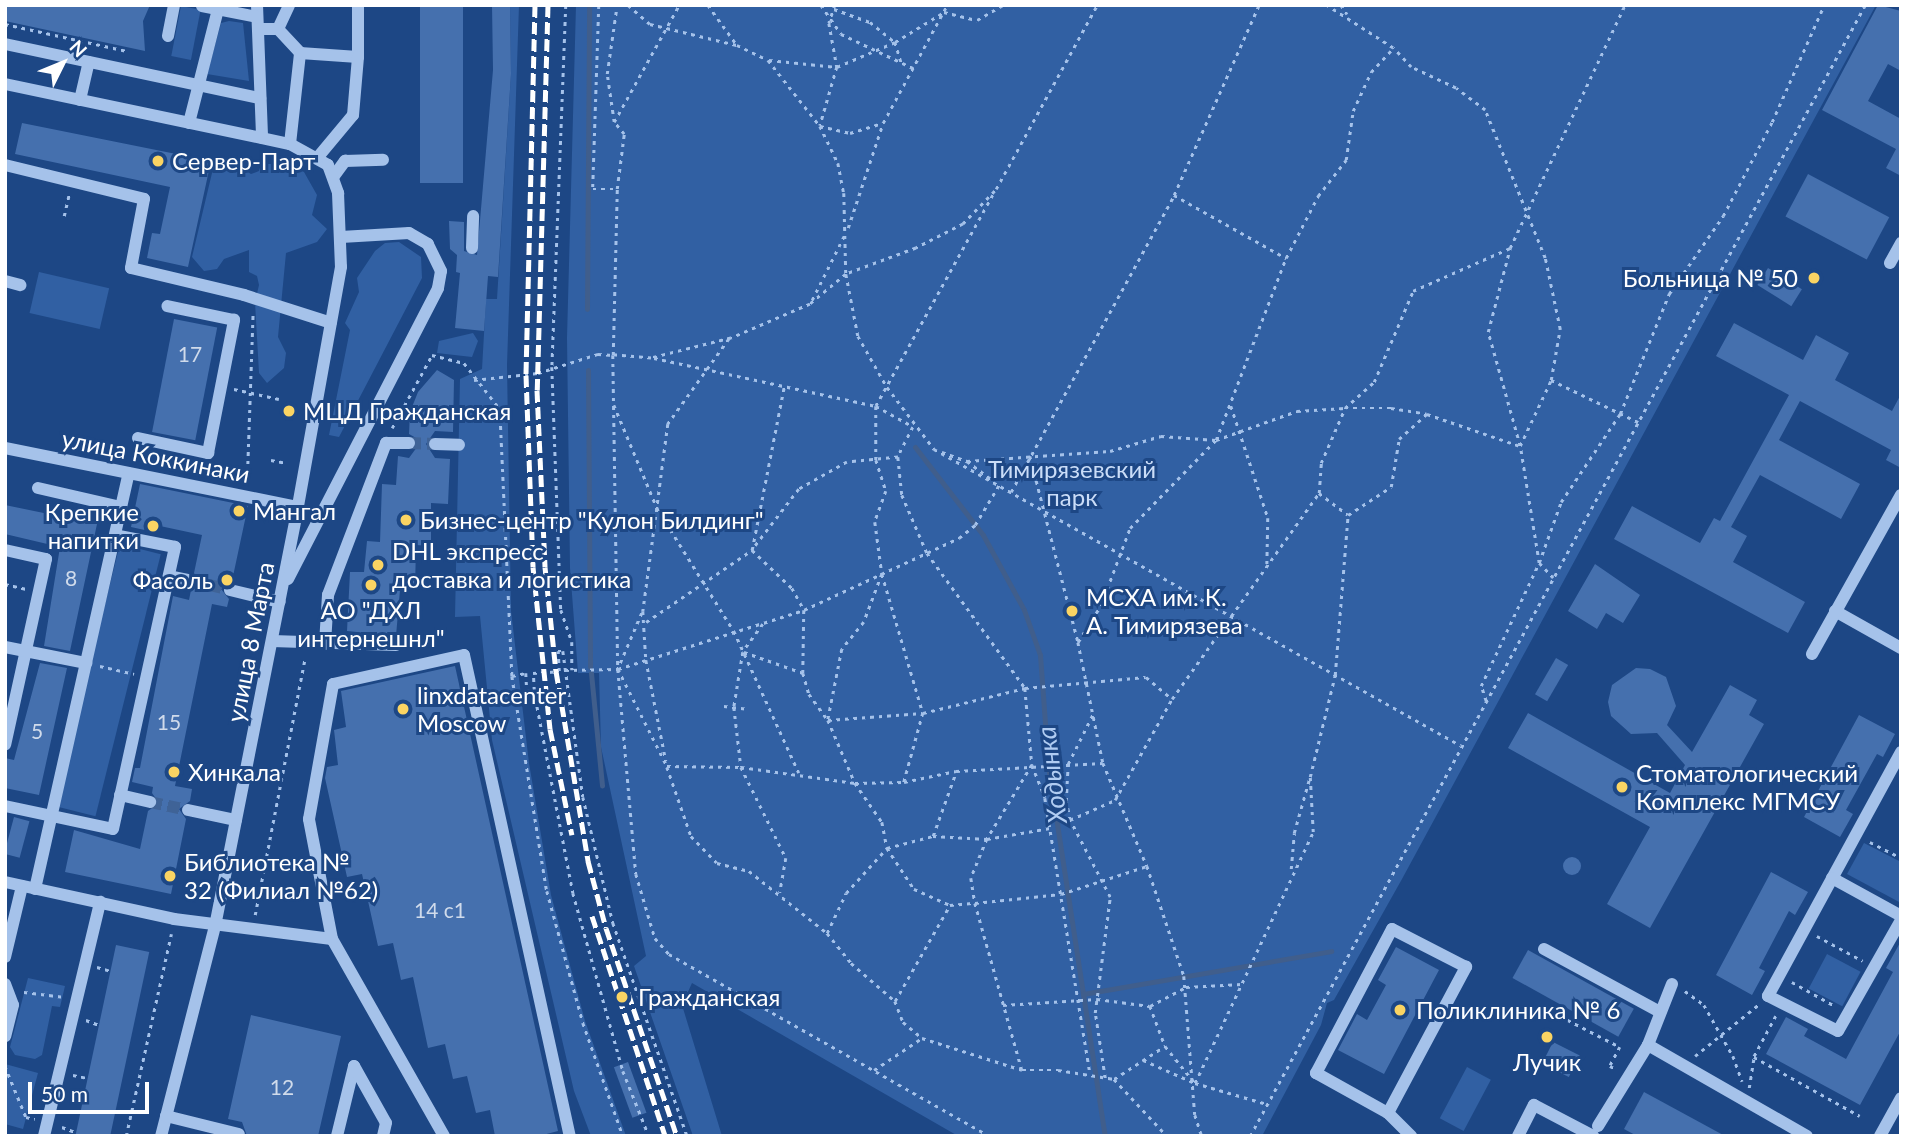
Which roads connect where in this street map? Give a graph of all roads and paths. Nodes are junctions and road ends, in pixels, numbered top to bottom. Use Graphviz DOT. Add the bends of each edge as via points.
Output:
graph roads {
  1 [pos="174,5"];
  2 [pos="237,5"];
  3 [pos="289,5"];
  4 [pos="358,5"];
  5 [pos="566,5"];
  6 [pos="599,5"];
  7 [pos="617,5"];
  8 [pos="628,5"];
  9 [pos="679,5"];
  10 [pos="708,5"];
  11 [pos="821,5"];
  12 [pos="947,5"];
  13 [pos="1003,5"];
  14 [pos="1097,5"];
  15 [pos="1259,5"];
  16 [pos="1326,5"];
  17 [pos="1341,5"];
  18 [pos="1625,5"];
  19 [pos="1824,5"];
  20 [pos="1865,5"];
  21 [pos="202,6"];
  22 [pos="834,7"];
  23 [pos="218,9"];
  24 [pos="944,12"];
  25 [pos="257,15"];
  26 [pos="1347,15"];
  27 [pos="830,23"];
  28 [pos="5,24"];
  29 [pos="667,28"];
  30 [pos="278,29"];
  31 [pos="168,36"];
  32 [pos="895,42"];
  33 [pos="5,44"];
  34 [pos="737,45"];
  35 [pos="1393,48"];
  36 [pos="878,49"];
  37 [pos="127,51"];
  38 [pos="300,53"];
  39 [pos="358,57"];
  40 [pos="768,60"];
  41 [pos="89,62"];
  42 [pos="901,62"];
  43 [pos="837,67"];
  44 [pos="913,68"];
  45 [pos="5,83"];
  46 [pos="198,86"];
  47 [pos="260,98"];
  48 [pos="80,100"];
  49 [pos="614,122"];
  50 [pos="188,123"];
  51 [pos="883,123"];
  52 [pos="820,126"];
  53 [pos="262,138"];
  54 [pos="289,144"];
  55 [pos="318,158"];
  56 [pos="383,160"];
  57 [pos="5,165"];
  58 [pos="334,176"];
  59 [pos="73,181"];
  60 [pos="617,189"];
  61 [pos="995,191"];
  62 [pos="1174,195"];
  63 [pos="1525,212"];
  64 [pos="64,216"];
  65 [pos="473,216"];
  66 [pos="846,232"];
  67 [pos="341,237"];
  68 [pos="1901,243"];
  69 [pos="472,248"];
  70 [pos="1510,248"];
  71 [pos="1286,258"];
  72 [pos="1890,263"];
  73 [pos="846,274"];
  74 [pos="5,281"];
  75 [pos="20,285"];
  76 [pos="253,298"];
  77 [pos="810,304"];
  78 [pos="167,306"];
  79 [pos="331,323"];
  80 [pos="731,338"];
  81 [pos="613,355"];
  82 [pos="651,358"];
  83 [pos="552,367"];
  84 [pos="707,372"];
  85 [pos="474,380"];
  86 [pos="1551,380"];
  87 [pos="784,387"];
  88 [pos="887,387"];
  89 [pos="239,390"];
  90 [pos="251,393"];
  91 [pos="279,399"];
  92 [pos="613,403"];
  93 [pos="1231,405"];
  94 [pos="876,406"];
  95 [pos="1345,408"];
  96 [pos="1427,414"];
  97 [pos="1620,414"];
  98 [pos="1638,422"];
  99 [pos="913,426"];
  100 [pos="1241,433"];
  101 [pos="138,438"];
  102 [pos="1216,440"];
  103 [pos="386,443"];
  104 [pos="409,443"];
  105 [pos="435,444"];
  106 [pos="459,445"];
  107 [pos="1520,446"];
  108 [pos="5,448"];
  109 [pos="934,449"];
  110 [pos="1030,456"];
  111 [pos="898,457"];
  112 [pos="271,460"];
  113 [pos="876,460"];
  114 [pos="967,461"];
  115 [pos="287,463"];
  116 [pos="129,473"];
  117 [pos="247,481"];
  118 [pos="999,485"];
  119 [pos="38,488"];
  120 [pos="1011,492"];
  121 [pos="1319,493"];
  122 [pos="1901,495"];
  123 [pos="121,507"];
  124 [pos="298,507"];
  125 [pos="657,508"];
  126 [pos="1047,512"];
  127 [pos="1348,515"];
  128 [pos="115,535"];
  129 [pos="5,550"];
  130 [pos="752,550"];
  131 [pos="927,553"];
  132 [pos="1122,555"];
  133 [pos="1539,563"];
  134 [pos="1267,569"];
  135 [pos="882,574"];
  136 [pos="169,576"];
  137 [pos="1553,578"];
  138 [pos="192,581"];
  139 [pos="703,583"];
  140 [pos="5,584"];
  141 [pos="230,590"];
  142 [pos="39,592"];
  143 [pos="281,597"];
  144 [pos="804,610"];
  145 [pos="643,611"];
  146 [pos="1835,611"];
  147 [pos="1232,617"];
  148 [pos="645,622"];
  149 [pos="764,623"];
  150 [pos="734,631"];
  151 [pos="272,641"];
  152 [pos="1078,642"];
  153 [pos="308,643"];
  154 [pos="325,644"];
  155 [pos="396,645"];
  156 [pos="5,647"];
  157 [pos="1901,648"];
  158 [pos="27,651"];
  159 [pos="743,652"];
  160 [pos="1811,654"];
  161 [pos="646,660"];
  162 [pos="86,663"];
  163 [pos="618,669"];
  164 [pos="565,670"];
  165 [pos="572,670"];
  166 [pos="803,673"];
  167 [pos="1335,675"];
  168 [pos="512,676"];
  169 [pos="146,677"];
  170 [pos="1087,685"];
  171 [pos="1025,688"];
  172 [pos="534,690"];
  173 [pos="1172,699"];
  174 [pos="1486,702"];
  175 [pos="724,706"];
  176 [pos="734,707"];
  177 [pos="747,709"];
  178 [pos="923,713"];
  179 [pos="1093,714"];
  180 [pos="828,720"];
  181 [pos="5,745"];
  182 [pos="1462,746"];
  183 [pos="1901,752"];
  184 [pos="1102,763"];
  185 [pos="1068,764"];
  186 [pos="1032,765"];
  187 [pos="667,766"];
  188 [pos="741,767"];
  189 [pos="956,771"];
  190 [pos="799,773"];
  191 [pos="1310,776"];
  192 [pos="904,782"];
  193 [pos="855,783"];
  194 [pos="120,795"];
  195 [pos="1115,800"];
  196 [pos="150,802"];
  197 [pos="5,806"];
  198 [pos="188,810"];
  199 [pos="52,815"];
  200 [pos="236,820"];
  201 [pos="1070,820"];
  202 [pos="1050,828"];
  203 [pos="1856,834"];
  204 [pos="933,836"];
  205 [pos="988,839"];
  206 [pos="887,848"];
  207 [pos="1901,858"];
  208 [pos="1147,866"];
  209 [pos="1291,870"];
  210 [pos="1832,878"];
  211 [pos="1104,879"];
  212 [pos="5,882"];
  213 [pos="22,886"];
  214 [pos="36,889"];
  215 [pos="780,892"];
  216 [pos="1061,894"];
  217 [pos="100,902"];
  218 [pos="975,903"];
  219 [pos="950,905"];
  220 [pos="11,912"];
  221 [pos="1901,918"];
  222 [pos="215,926"];
  223 [pos="1805,930"];
  224 [pos="171,931"];
  225 [pos="251,932"];
  226 [pos="827,933"];
  227 [pos="332,939"];
  228 [pos="1544,949"];
  229 [pos="5,957"];
  230 [pos="1875,967"];
  231 [pos="1780,976"];
  232 [pos="1242,984"];
  233 [pos="1671,985"];
  234 [pos="6,987"];
  235 [pos="1186,988"];
  236 [pos="1768,996"];
  237 [pos="76,999"];
  238 [pos="1078,999"];
  239 [pos="1097,999"];
  240 [pos="895,1001"];
  241 [pos="1783,1004"];
  242 [pos="1003,1005"];
  243 [pos="1150,1006"];
  244 [pos="1565,1007"];
  245 [pos="1660,1012"];
  246 [pos="1850,1013"];
  247 [pos="1721,1035"];
  248 [pos="5,1036"];
  249 [pos="922,1038"];
  250 [pos="1648,1045"];
  251 [pos="1166,1046"];
  252 [pos="1754,1057"];
  253 [pos="1143,1060"];
  254 [pos="5,1066"];
  255 [pos="1684,1066"];
  256 [pos="1615,1069"];
  257 [pos="874,1070"];
  258 [pos="1022,1070"];
  259 [pos="1090,1076"];
  260 [pos="1105,1078"];
  261 [pos="1114,1080"];
  262 [pos="1195,1083"];
  263 [pos="1901,1098"];
  264 [pos="1747,1101"];
  265 [pos="1268,1104"];
  266 [pos="1388,1113"];
  267 [pos="166,1116"];
  268 [pos="1860,1116"];
  269 [pos="26,1117"];
  270 [pos="1596,1131"];
  271 [pos="239,1133"];
  272 [pos="44,1136"];
  273 [pos="127,1136"];
  274 [pos="161,1136"];
  275 [pos="337,1136"];
  276 [pos="383,1136"];
  277 [pos="444,1136"];
  278 [pos="570,1136"];
  279 [pos="623,1136"];
  280 [pos="649,1136"];
  281 [pos="687,1136"];
  282 [pos="990,1136"];
  283 [pos="1167,1136"];
  284 [pos="1202,1136"];
  285 [pos="1250,1136"];
  286 [pos="1411,1136"];
  287 [pos="1518,1136"];
  288 [pos="1807,1136"];
  289 [pos="1880,1136"];
  1 -- 31 [label="street"];
  2 -- 25 [label="street"];
  3 -- 30 [label="street"];
  4 -- 39 [label="street"];
  5 -- 83 [label="path"];
  6 -- 60 [label="path" via="593,189"];
  7 -- 49 [label="path" via="607,74"];
  8 -- 29 [label="path" via="650,24"];
  9 -- 29 [label="path"];
  10 -- 34 [label="path"];
  11 -- 27 [label="path"];
  12 -- 24 [label="path"];
  13 -- 24 [label="path" via="977,20"];
  14 -- 61 [label="path"];
  15 -- 62 [label="path"];
  16 -- 26 [label="path"];
  17 -- 26 [label="path"];
  18 -- 63 [label="path"];
  19 -- 97 [label="path" via="1772,122 1723,216 1669,294"];
  20 -- 98 [label="path"];
  21 -- 23 [label="street"];
  22 -- 27 [label="path"];
  22 -- 32 [label="path" via="870,22"];
  23 -- 25 [label="street"];
  23 -- 46 [label="street"];
  24 -- 32 [label="path"];
  24 -- 44 [label="path"];
  25 -- 30 [label="street"];
  25 -- 47 [label="street"];
  26 -- 35 [label="path"];
  27 -- 36 [label="path" via="841,34"];
  27 -- 43 [label="path"];
  28 -- 37 [label="path"];
  29 -- 34 [label="path"];
  29 -- 49 [label="path"];
  30 -- 38 [label="street"];
  32 -- 36 [label="path"];
  32 -- 42 [label="path"];
  33 -- 41 [label="street"];
  34 -- 40 [label="path"];
  35 -- 63 [label="path" via="1411,67 1456,88 1485,110"];
  35 -- 71 [label="path" via="1371,72 1353,111 1346,160 1318,196"];
  36 -- 42 [label="path"];
  36 -- 43 [label="path"];
  38 -- 39 [label="street"];
  38 -- 54 [label="street"];
  39 -- 55 [label="street" via="353,115"];
  40 -- 43 [label="path"];
  40 -- 52 [label="path"];
  41 -- 46 [label="street"];
  41 -- 48 [label="street"];
  42 -- 44 [label="path"];
  43 -- 52 [label="path"];
  44 -- 51 [label="path"];
  45 -- 48 [label="street"];
  46 -- 47 [label="street"];
  46 -- 50 [label="street"];
  47 -- 53 [label="street"];
  48 -- 50 [label="street"];
  49 -- 60 [label="path" via="624,134"];
  50 -- 53 [label="street"];
  51 -- 52 [label="path" via="850,133"];
  51 -- 66 [label="path"];
  52 -- 66 [label="path" via="838,163"];
  53 -- 54 [label="street"];
  54 -- 55 [label="street"];
  55 -- 58 [label="street"];
  56 -- 58 [label="street" via="345,161"];
  57 -- 59 [label="street"];
  58 -- 67 [label="street, улица 8 Марта"];
  59 -- 64 [label="path"];
  59 -- 76 [label="street" via="144,199 131,268"];
  60 -- 81 [label="path"];
  61 -- 73 [label="path" via="963,224 916,248"];
  61 -- 88 [label="path"];
  62 -- 71 [label="path"];
  62 -- 110 [label="path"];
  63 -- 70 [label="path"];
  63 -- 86 [label="path" via="1545,258 1560,329"];
  65 -- 69 [label="street"];
  66 -- 73 [label="path"];
  66 -- 77 [label="path"];
  67 -- 79 [label="street, улица 8 Марта"];
  67 -- 143 [label="street" via="410,233 434,253 440,280"];
  68 -- 72 [label="street"];
  70 -- 95 [label="path" via="1413,291 1374,382"];
  70 -- 107 [label="path" via="1488,332"];
  71 -- 93 [label="path"];
  73 -- 77 [label="path"];
  73 -- 88 [label="path" via="858,336"];
  74 -- 75 [label="street"];
  76 -- 79 [label="street"];
  76 -- 90 [label="path"];
  77 -- 80 [label="path"];
  78 -- 101 [label="street" via="234,320 208,453"];
  79 -- 124 [label="street, улица 8 Марта"];
  80 -- 82 [label="path"];
  80 -- 84 [label="path"];
  81 -- 82 [label="path"];
  81 -- 83 [label="path" via="598,354"];
  81 -- 92 [label="path"];
  82 -- 84 [label="path"];
  83 -- 85 [label="path"];
  83 -- 165 [label="path" via="561,610 572,642"];
  84 -- 87 [label="path"];
  84 -- 125 [label="path" via="668,424"];
  85 -- 103 [label="path" via="464,363 432,355"];
  85 -- 168 [label="path" via="500,409"];
  86 -- 97 [label="path"];
  86 -- 107 [label="path"];
  87 -- 94 [label="path"];
  87 -- 130 [label="path"];
  88 -- 94 [label="path"];
  88 -- 99 [label="path"];
  89 -- 90 [label="path"];
  90 -- 91 [label="path"];
  90 -- 117 [label="path"];
  92 -- 125 [label="path"];
  92 -- 163 [label="path"];
  93 -- 100 [label="path"];
  93 -- 102 [label="path"];
  94 -- 99 [label="path"];
  94 -- 113 [label="path"];
  95 -- 96 [label="path"];
  95 -- 100 [label="path" via="1297,411"];
  95 -- 121 [label="path" via="1321,463"];
  96 -- 107 [label="path"];
  96 -- 127 [label="path" via="1399,439 1391,487"];
  97 -- 98 [label="path"];
  97 -- 133 [label="path" via="1561,502"];
  98 -- 137 [label="path"];
  99 -- 109 [label="path"];
  99 -- 111 [label="path"];
  100 -- 102 [label="path"];
  100 -- 134 [label="path" via="1268,518"];
  102 -- 110 [label="path" via="1161,436 1110,450"];
  102 -- 132 [label="path" via="1130,528"];
  103 -- 104 [label="street"];
  103 -- 154 [label="street" via="328,595"];
  105 -- 106 [label="street"];
  107 -- 133 [label="path"];
  108 -- 116 [label="street, улица Коккинаки"];
  109 -- 114 [label="path"];
  109 -- 118 [label="path"];
  110 -- 114 [label="path"];
  110 -- 120 [label="path"];
  110 -- 126 [label="path"];
  111 -- 113 [label="path"];
  111 -- 131 [label="path" via="902,495"];
  112 -- 115 [label="path"];
  113 -- 130 [label="path" via="847,462 799,489"];
  113 -- 135 [label="path" via="886,491 875,522"];
  114 -- 118 [label="path"];
  116 -- 123 [label="street"];
  116 -- 124 [label="street, улица Коккинаки"];
  118 -- 120 [label="path"];
  118 -- 131 [label="path" via="975,524 960,538"];
  119 -- 123 [label="street"];
  120 -- 126 [label="path"];
  121 -- 127 [label="path"];
  121 -- 134 [label="path"];
  122 -- 146 [label="street"];
  123 -- 128 [label="street"];
  124 -- 143 [label="street, улица 8 Марта"];
  125 -- 139 [label="path"];
  125 -- 145 [label="path"];
  126 -- 132 [label="path"];
  126 -- 152 [label="path"];
  127 -- 167 [label="path"];
  128 -- 136 [label="street" via="175,547"];
  128 -- 162 [label="street"];
  129 -- 142 [label="street" via="46,559"];
  130 -- 139 [label="path"];
  130 -- 144 [label="path" via="792,588"];
  131 -- 135 [label="path"];
  131 -- 171 [label="path"];
  132 -- 147 [label="path"];
  132 -- 152 [label="path" via="1101,605"];
  133 -- 137 [label="path"];
  133 -- 174 [label="path" via="1481,687"];
  134 -- 147 [label="path"];
  135 -- 144 [label="path"];
  135 -- 178 [label="path"];
  135 -- 180 [label="path" via="864,622 842,649"];
  136 -- 138 [label="street"];
  136 -- 169 [label="street"];
  137 -- 174 [label="path"];
  139 -- 148 [label="path"];
  139 -- 150 [label="path"];
  140 -- 142 [label="path"];
  141 -- 143 [label="street"];
  142 -- 158 [label="street"];
  143 -- 151 [label="street, улица 8 Марта"];
  144 -- 149 [label="path"];
  144 -- 166 [label="path"];
  145 -- 148 [label="path"];
  145 -- 163 [label="path"];
  146 -- 157 [label="street"];
  146 -- 160 [label="street"];
  147 -- 167 [label="path"];
  147 -- 173 [label="path"];
  148 -- 161 [label="path"];
  149 -- 150 [label="path"];
  149 -- 159 [label="path"];
  150 -- 159 [label="path"];
  150 -- 161 [label="path"];
  151 -- 153 [label="street"];
  151 -- 200 [label="street, улица 8 Марта"];
  152 -- 170 [label="path"];
  153 -- 154 [label="street"];
  153 -- 225 [label="path"];
  154 -- 155 [label="street"];
  156 -- 158 [label="street"];
  158 -- 162 [label="street"];
  158 -- 181 [label="street"];
  159 -- 166 [label="path"];
  159 -- 176 [label="path"];
  159 -- 190 [label="path"];
  161 -- 163 [label="path"];
  161 -- 187 [label="path"];
  162 -- 169 [label="path"];
  162 -- 199 [label="street"];
  163 -- 165 [label="path"];
  163 -- 187 [label="path"];
  163 -- 257 [label="path" via="636,874 655,938 669,954"];
  164 -- 165 [label="path"];
  164 -- 172 [label="path" via="563,651 558,651 559,671 533,673"];
  164 -- 281 [label="path" via="583,797 613,923"];
  166 -- 180 [label="path" via="809,694"];
  167 -- 182 [label="path"];
  167 -- 191 [label="path"];
  168 -- 172 [label="path" via="526,673 527,691"];
  168 -- 279 [label="path" via="547,891 583,1023"];
  169 -- 194 [label="street"];
  170 -- 171 [label="path"];
  170 -- 173 [label="path" via="1146,677"];
  170 -- 179 [label="path"];
  171 -- 178 [label="path"];
  171 -- 186 [label="path"];
  172 -- 280 [label="path" via="573,893 623,1071"];
  173 -- 195 [label="path"];
  174 -- 182 [label="path"];
  175 -- 176 [label="path"];
  176 -- 177 [label="path"];
  176 -- 188 [label="path"];
  178 -- 180 [label="path"];
  178 -- 192 [label="path"];
  179 -- 184 [label="path"];
  179 -- 185 [label="path"];
  180 -- 193 [label="path"];
  182 -- 265 [label="path"];
  183 -- 203 [label="street"];
  184 -- 185 [label="path"];
  184 -- 195 [label="path"];
  185 -- 186 [label="path"];
  185 -- 201 [label="path"];
  186 -- 189 [label="path"];
  186 -- 202 [label="path"];
  186 -- 205 [label="path"];
  187 -- 188 [label="path"];
  187 -- 215 [label="path" via="691,836 717,863 749,871"];
  188 -- 190 [label="path"];
  188 -- 215 [label="path" via="786,858"];
  189 -- 192 [label="path"];
  189 -- 204 [label="path"];
  190 -- 193 [label="path"];
  191 -- 209 [label="path" via="1294,833"];
  191 -- 209 [label="path" via="1312,832"];
  192 -- 193 [label="path"];
  193 -- 206 [label="path" via="882,822"];
  194 -- 196 [label="street"];
  194 -- 199 [label="street" via="113,829"];
  195 -- 201 [label="path"];
  195 -- 208 [label="path"];
  197 -- 199 [label="street"];
  198 -- 200 [label="street"];
  199 -- 214 [label="street"];
  200 -- 222 [label="street, улица 8 Марта"];
  201 -- 211 [label="path"];
  202 -- 205 [label="path"];
  202 -- 216 [label="path"];
  203 -- 207 [label="path"];
  203 -- 210 [label="street"];
  204 -- 205 [label="path"];
  204 -- 206 [label="path"];
  205 -- 218 [label="path" via="971,878"];
  206 -- 219 [label="path" via="914,889"];
  206 -- 226 [label="path" via="846,893"];
  208 -- 211 [label="path"];
  208 -- 235 [label="path" via="1172,932"];
  209 -- 232 [label="path"];
  210 -- 221 [label="street"];
  210 -- 223 [label="street"];
  211 -- 216 [label="path"];
  211 -- 239 [label="path" via="1110,897"];
  212 -- 213 [label="street"];
  213 -- 214 [label="street"];
  213 -- 220 [label="street"];
  214 -- 217 [label="street"];
  215 -- 226 [label="path"];
  216 -- 218 [label="path"];
  216 -- 238 [label="path"];
  217 -- 222 [label="street"];
  217 -- 237 [label="street"];
  218 -- 219 [label="path"];
  218 -- 242 [label="path"];
  219 -- 240 [label="path"];
  220 -- 229 [label="street"];
  221 -- 230 [label="street"];
  222 -- 225 [label="street"];
  222 -- 267 [label="street, улица 8 Марта"];
  223 -- 230 [label="path"];
  223 -- 231 [label="street"];
  224 -- 273 [label="path"];
  225 -- 227 [label="street"];
  226 -- 240 [label="path" via="851,963"];
  227 -- 277 [label="street"];
  227 -- 278 [label="street" via="309,819 333,684 464,655"];
  228 -- 245 [label="street"];
  230 -- 246 [label="street"];
  231 -- 236 [label="street"];
  231 -- 246 [label="path"];
  232 -- 235 [label="path"];
  232 -- 262 [label="path"];
  233 -- 245 [label="street"];
  233 -- 247 [label="path" via="1697,998"];
  234 -- 237 [label="path"];
  234 -- 248 [label="street" via="13,1005"];
  235 -- 243 [label="path"];
  235 -- 262 [label="path"];
  236 -- 241 [label="street"];
  236 -- 247 [label="path"];
  237 -- 272 [label="street"];
  238 -- 239 [label="path"];
  238 -- 242 [label="path"];
  238 -- 259 [label="path"];
  239 -- 243 [label="path"];
  239 -- 260 [label="path"];
  240 -- 249 [label="path" via="903,1022"];
  241 -- 246 [label="street" via="1838,1031"];
  241 -- 252 [label="path"];
  242 -- 258 [label="path"];
  243 -- 251 [label="path"];
  244 -- 256 [label="path" via="1560,1016 1619,1047 1610,1066"];
  245 -- 250 [label="street"];
  247 -- 255 [label="path"];
  247 -- 264 [label="path"];
  249 -- 257 [label="path"];
  249 -- 258 [label="path" via="985,1062"];
  250 -- 255 [label="street"];
  250 -- 270 [label="street"];
  251 -- 253 [label="path"];
  251 -- 262 [label="path"];
  252 -- 264 [label="path"];
  252 -- 268 [label="path"];
  253 -- 261 [label="path"];
  253 -- 262 [label="path"];
  254 -- 269 [label="path"];
  255 -- 264 [label="street"];
  257 -- 282 [label="path"];
  258 -- 259 [label="path"];
  259 -- 260 [label="path"];
  260 -- 261 [label="path"];
  261 -- 283 [label="path"];
  262 -- 265 [label="path"];
  262 -- 284 [label="path" via="1195,1115"];
  263 -- 289 [label="street"];
  264 -- 288 [label="street"];
  265 -- 285 [label="path"];
  266 -- 266 [label="street" via="1316,1073 1392,929 1465,967"];
  266 -- 286 [label="street"];
  267 -- 271 [label="street"];
  267 -- 274 [label="street, улица 8 Марта"];
  270 -- 287 [label="street" via="1534,1105"];
  275 -- 276 [label="street" via="354,1066 386,1123"];
}
